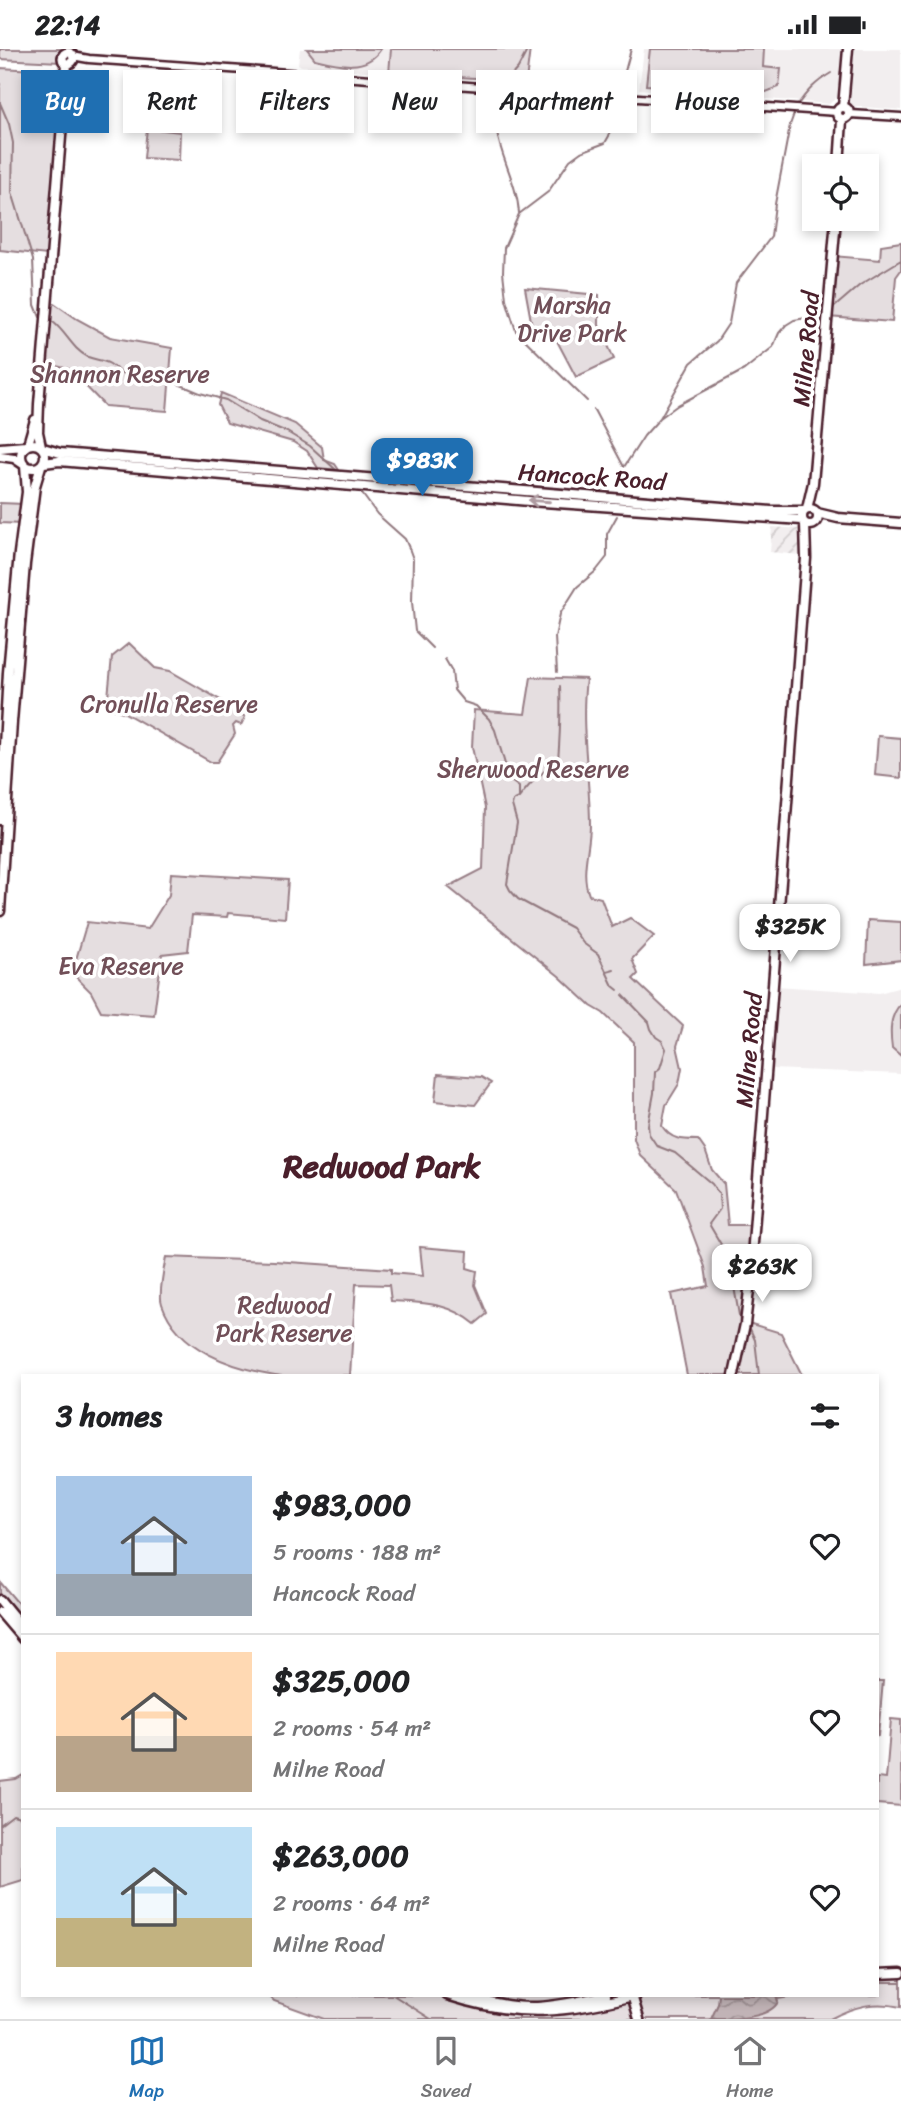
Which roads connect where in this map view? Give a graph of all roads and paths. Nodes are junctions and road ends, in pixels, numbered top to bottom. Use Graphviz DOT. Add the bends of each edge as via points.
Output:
graph roads {
  1 [pos="848,49"];
  2 [pos="70,56"];
  3 [pos="843,113"];
  4 [pos="901,117"];
  5 [pos="840,154"];
  6 [pos="835,231"];
  7 [pos="39,404"];
  8 [pos="27,445"];
  9 [pos="42,447"];
  10 [pos="0,448"];
  11 [pos="0,456"];
  12 [pos="42,464"];
  13 [pos="24,465"];
  14 [pos="452,490"];
  15 [pos="810,517"];
  16 [pos="901,523"];
  17 [pos="25,534"];
  18 [pos="9,704"];
  19 [pos="0,820"];
  20 [pos="0,911"];
  21 [pos="734,1374"];
  22 [pos="0,1599"];
  23 [pos="1,1615"];
  24 [pos="21,1625"];
  25 [pos="21,1637"];
  26 [pos="879,1968"];
  27 [pos="901,1971"];
  28 [pos="879,1974"];
  29 [pos="453,1997"];
  30 [pos="474,1997"];
  31 [pos="597,1997"];
  32 [pos="626,1997"];
  33 [pos="634,1997"];
  34 [pos="639,2019"];
  1 -- 3 [label="main road"];
  2 -- 3 [label="street"];
  2 -- 7 [label="main road"];
  3 -- 4 [label="street"];
  3 -- 5 [label="main road"];
  6 -- 15 [label="main road, Milne Road"];
  7 -- 8 [label="main road"];
  7 -- 9 [label="main road"];
  8 -- 9 [label="main road"];
  8 -- 10 [label="main road"];
  8 -- 13 [label="main road" via="21,454"];
  9 -- 12 [label="main road" via="46,455"];
  9 -- 14 [label="main road, Hancock Road" via="60,453"];
  11 -- 13 [label="main road"];
  12 -- 13 [label="main road" via="33,469"];
  12 -- 14 [label="main road, Hancock Road" via="59,461"];
  12 -- 17 [label="main road"];
  13 -- 17 [label="main road"];
  14 -- 15 [label="main road, Hancock Road"];
  15 -- 16 [label="main road, Hancock Road"];
  15 -- 21 [label="main road, Milne Road" via="750,1282"];
  17 -- 18 [label="main road"];
  18 -- 19 [label="main road"];
  18 -- 20 [label="main road"];
  22 -- 24 [label="main road"];
  23 -- 25 [label="main road"];
  26 -- 27 [label="main road"];
  27 -- 28 [label="main road"];
  29 -- 32 [label="main road" via="495,2012 535,2015 580,2010"];
  30 -- 31 [label="main road" via="519,2008 554,2007"];
  33 -- 34 [label="main road"];
}
